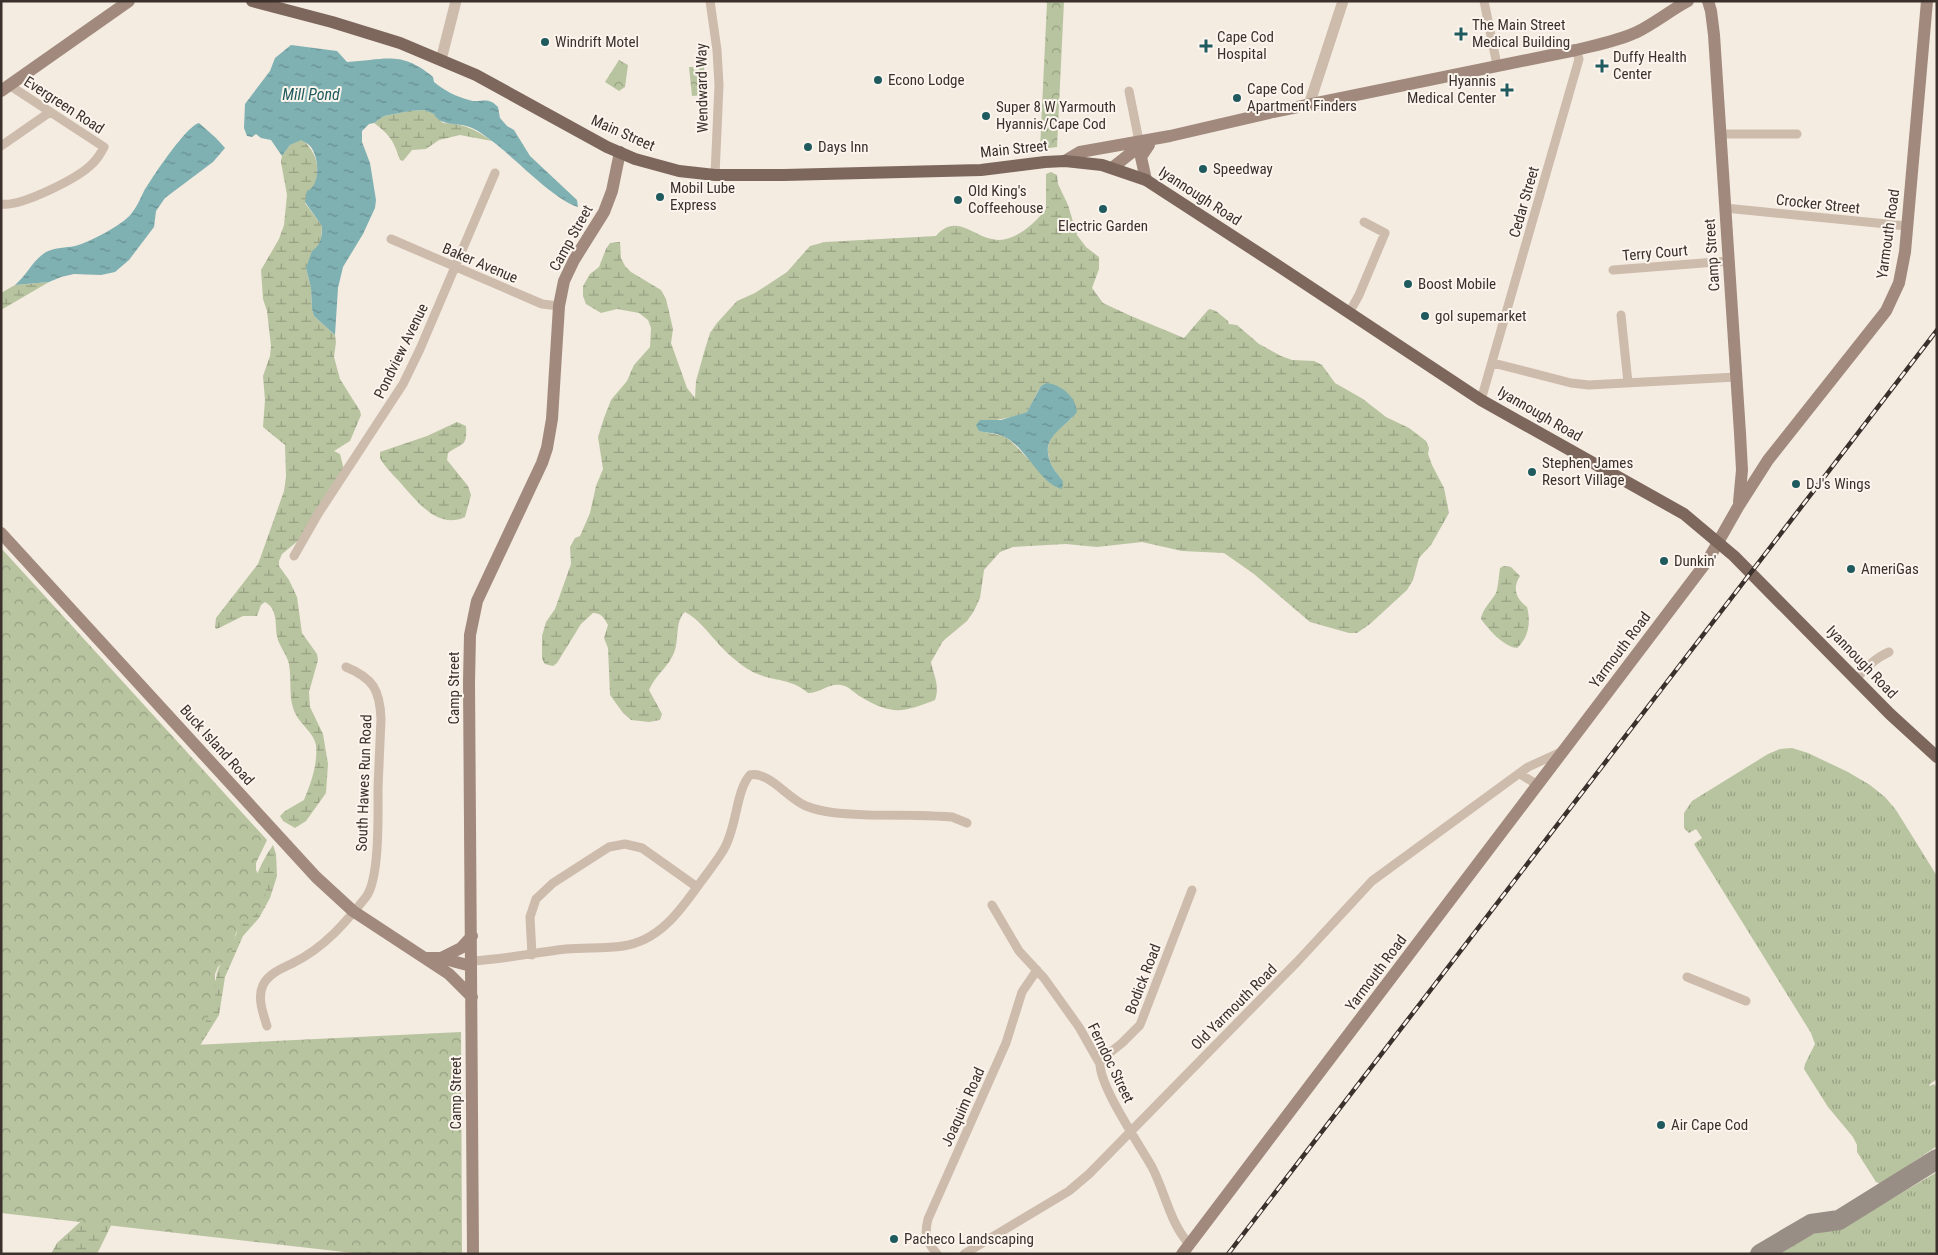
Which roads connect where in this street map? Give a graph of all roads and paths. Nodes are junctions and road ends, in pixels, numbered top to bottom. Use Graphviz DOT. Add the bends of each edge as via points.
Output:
graph roads {
  1 [pos="129,1"];
  2 [pos="252,1"];
  3 [pos="456,1"];
  4 [pos="710,1"];
  5 [pos="1343,1"];
  6 [pos="1484,1"];
  7 [pos="1688,1"];
  8 [pos="1708,1"];
  9 [pos="1928,1"];
  10 [pos="1576,50"];
  11 [pos="441,60"];
  12 [pos="1497,65"];
  13 [pos="5,88"];
  14 [pos="1129,92"];
  15 [pos="1309,105"];
  16 [pos="50,112"];
  17 [pos="1720,134"];
  18 [pos="1797,134"];
  19 [pos="1144,143"];
  20 [pos="1,146"];
  21 [pos="620,152"];
  22 [pos="1065,161"];
  23 [pos="1112,168"];
  24 [pos="495,173"];
  25 [pos="715,175"];
  26 [pos="1146,180"];
  27 [pos="1,204"];
  28 [pos="1725,208"];
  29 [pos="1364,222"];
  30 [pos="1908,226"];
  31 [pos="391,239"];
  32 [pos="1729,261"];
  33 [pos="455,267"];
  34 [pos="1613,270"];
  35 [pos="559,306"];
  36 [pos="1349,312"];
  37 [pos="1620,315"];
  38 [pos="1493,362"];
  39 [pos="1736,377"];
  40 [pos="1628,383"];
  41 [pos="1481,400"];
  42 [pos="1742,462"];
  43 [pos="1763,468"];
  44 [pos="1738,506"];
  45 [pos="1,533"];
  46 [pos="1719,542"];
  47 [pos="294,556"];
  48 [pos="1890,652"];
  49 [pos="346,667"];
  50 [pos="1856,679"];
  51 [pos="1565,750"];
  52 [pos="1937,757"];
  53 [pos="1520,774"];
  54 [pos="1538,785"];
  55 [pos="968,822"];
  56 [pos="697,887"];
  57 [pos="1192,890"];
  58 [pos="992,905"];
  59 [pos="353,911"];
  60 [pos="472,936"];
  61 [pos="532,954"];
  62 [pos="427,958"];
  63 [pos="441,958"];
  64 [pos="472,966"];
  65 [pos="1037,970"];
  66 [pos="449,974"];
  67 [pos="1687,977"];
  68 [pos="472,997"];
  69 [pos="1746,1001"];
  70 [pos="267,1026"];
  71 [pos="1100,1064"];
  72 [pos="1132,1132"];
  73 [pos="1185,1249"];
  74 [pos="473,1254"];
  75 [pos="938,1254"];
  76 [pos="964,1254"];
  1 -- 13 [label="main road"];
  2 -- 11 [label="main road, Main Street" via="400,43"];
  3 -- 11 [label="street"];
  4 -- 25 [label="street, Wendward Way" via="719,85"];
  5 -- 15 [label="street"];
  6 -- 12 [label="street"];
  7 -- 10 [label="main road, Main Street" via="1620,39"];
  8 -- 17 [label="main road, Camp Street" via="1713,23"];
  9 -- 30 [label="main road, Yarmouth Road"];
  10 -- 12 [label="main road, Main Street"];
  10 -- 38 [label="street, Cedar Street" via="1579,59"];
  11 -- 21 [label="main road, Main Street" via="490,82"];
  12 -- 15 [label="main road, Main Street"];
  13 -- 16 [label="street, Evergreen Road"];
  14 -- 19 [label="street"];
  15 -- 19 [label="main road, Main Street"];
  16 -- 20 [label="street"];
  16 -- 27 [label="street, Evergreen Road" via="104,147 94,163 72,178 25,201"];
  17 -- 18 [label="street"];
  17 -- 28 [label="main road, Camp Street"];
  19 -- 22 [label="main road, Main Street" via="1080,152"];
  19 -- 23 [label="main road, Main Street"];
  19 -- 26 [label="main road" via="1141,157"];
  21 -- 25 [label="main road, Main Street" via="663,167"];
  21 -- 35 [label="main road, Camp Street" via="608,202 564,281"];
  22 -- 23 [label="main road, Main Street"];
  22 -- 25 [label="main road, Main Street" via="981,170"];
  23 -- 26 [label="main road, Iyannough Road"];
  24 -- 33 [label="street, Pondview Avenue"];
  26 -- 36 [label="main road, Iyannough Road"];
  28 -- 30 [label="street, Crocker Street"];
  28 -- 32 [label="main road, Camp Street"];
  29 -- 36 [label="street" via="1385,233"];
  30 -- 43 [label="main road, Yarmouth Road" via="1902,273 1886,311"];
  31 -- 33 [label="street, Baker Avenue"];
  32 -- 34 [label="street, Terry Court"];
  32 -- 39 [label="main road, Camp Street"];
  33 -- 35 [label="street, Baker Avenue" via="542,304"];
  33 -- 47 [label="street, Pondview Avenue" via="397,397 318,514"];
  35 -- 60 [label="main road, Camp Street" via="552,419 547,448 483,586 472,622 469,676"];
  36 -- 41 [label="main road, Iyannough Road"];
  37 -- 40 [label="street"];
  38 -- 40 [label="street" via="1571,384"];
  38 -- 41 [label="street, Cedar Street"];
  39 -- 40 [label="street"];
  39 -- 42 [label="main road, Camp Street"];
  41 -- 46 [label="main road, Iyannough Road" via="1664,502"];
  42 -- 43 [label="main road" via="1752,468"];
  42 -- 44 [label="main road, Camp Street"];
  43 -- 44 [label="main road, Yarmouth Road"];
  44 -- 46 [label="main road, Yarmouth Road"];
  45 -- 59 [label="main road, Buck Island Road" via="290,849"];
  46 -- 50 [label="main road, Iyannough Road"];
  46 -- 51 [label="main road, Yarmouth Road"];
  48 -- 50 [label="street" via="1867,666"];
  49 -- 59 [label="street, South Hawes Run Road" via="361,673 375,689 381,719 378,844 374,873 368,894"];
  50 -- 52 [label="main road, Iyannough Road"];
  51 -- 53 [label="street, Old Yarmouth Road" via="1536,762"];
  51 -- 54 [label="main road, Yarmouth Road"];
  53 -- 54 [label="street"];
  53 -- 72 [label="street, Old Yarmouth Road" via="1372,881"];
  54 -- 73 [label="main road, Yarmouth Road"];
  55 -- 56 [label="street" via="952,817 817,810 794,800 766,777 750,775 744,783 730,840"];
  56 -- 61 [label="street" via="680,911 648,938 623,946 568,948"];
  56 -- 61 [label="street" via="642,848 625,844 609,847 553,883 536,899 530,917"];
  57 -- 71 [label="street, Bodick Road" via="1140,1025"];
  58 -- 65 [label="street, Ferndoc Street" via="1019,951"];
  59 -- 62 [label="main road, Buck Island Road"];
  59 -- 70 [label="street, South Hawes Run Road" via="320,947 271,975 263,984 262,1009"];
  60 -- 63 [label="main road, Buck Island Road" via="461,948"];
  60 -- 64 [label="main road, Camp Street"];
  61 -- 64 [label="street"];
  62 -- 63 [label="main road, Buck Island Road"];
  62 -- 66 [label="main road, Buck Island Road"];
  63 -- 64 [label="main road, Buck Island Road"];
  64 -- 66 [label="main road"];
  64 -- 68 [label="main road, Camp Street"];
  65 -- 71 [label="street, Ferndoc Street" via="1079,1027"];
  65 -- 75 [label="street, Joaquim Road" via="1022,992 999,1061 928,1219 925,1232"];
  66 -- 68 [label="main road, Buck Island Road"];
  67 -- 69 [label="street"];
  68 -- 74 [label="main road, Camp Street"];
  71 -- 72 [label="street, Ferndoc Street" via="1103,1078"];
  72 -- 73 [label="street, Ferndoc Street" via="1152,1169"];
  72 -- 76 [label="street, Old Yarmouth Road" via="1069,1191"];
}
